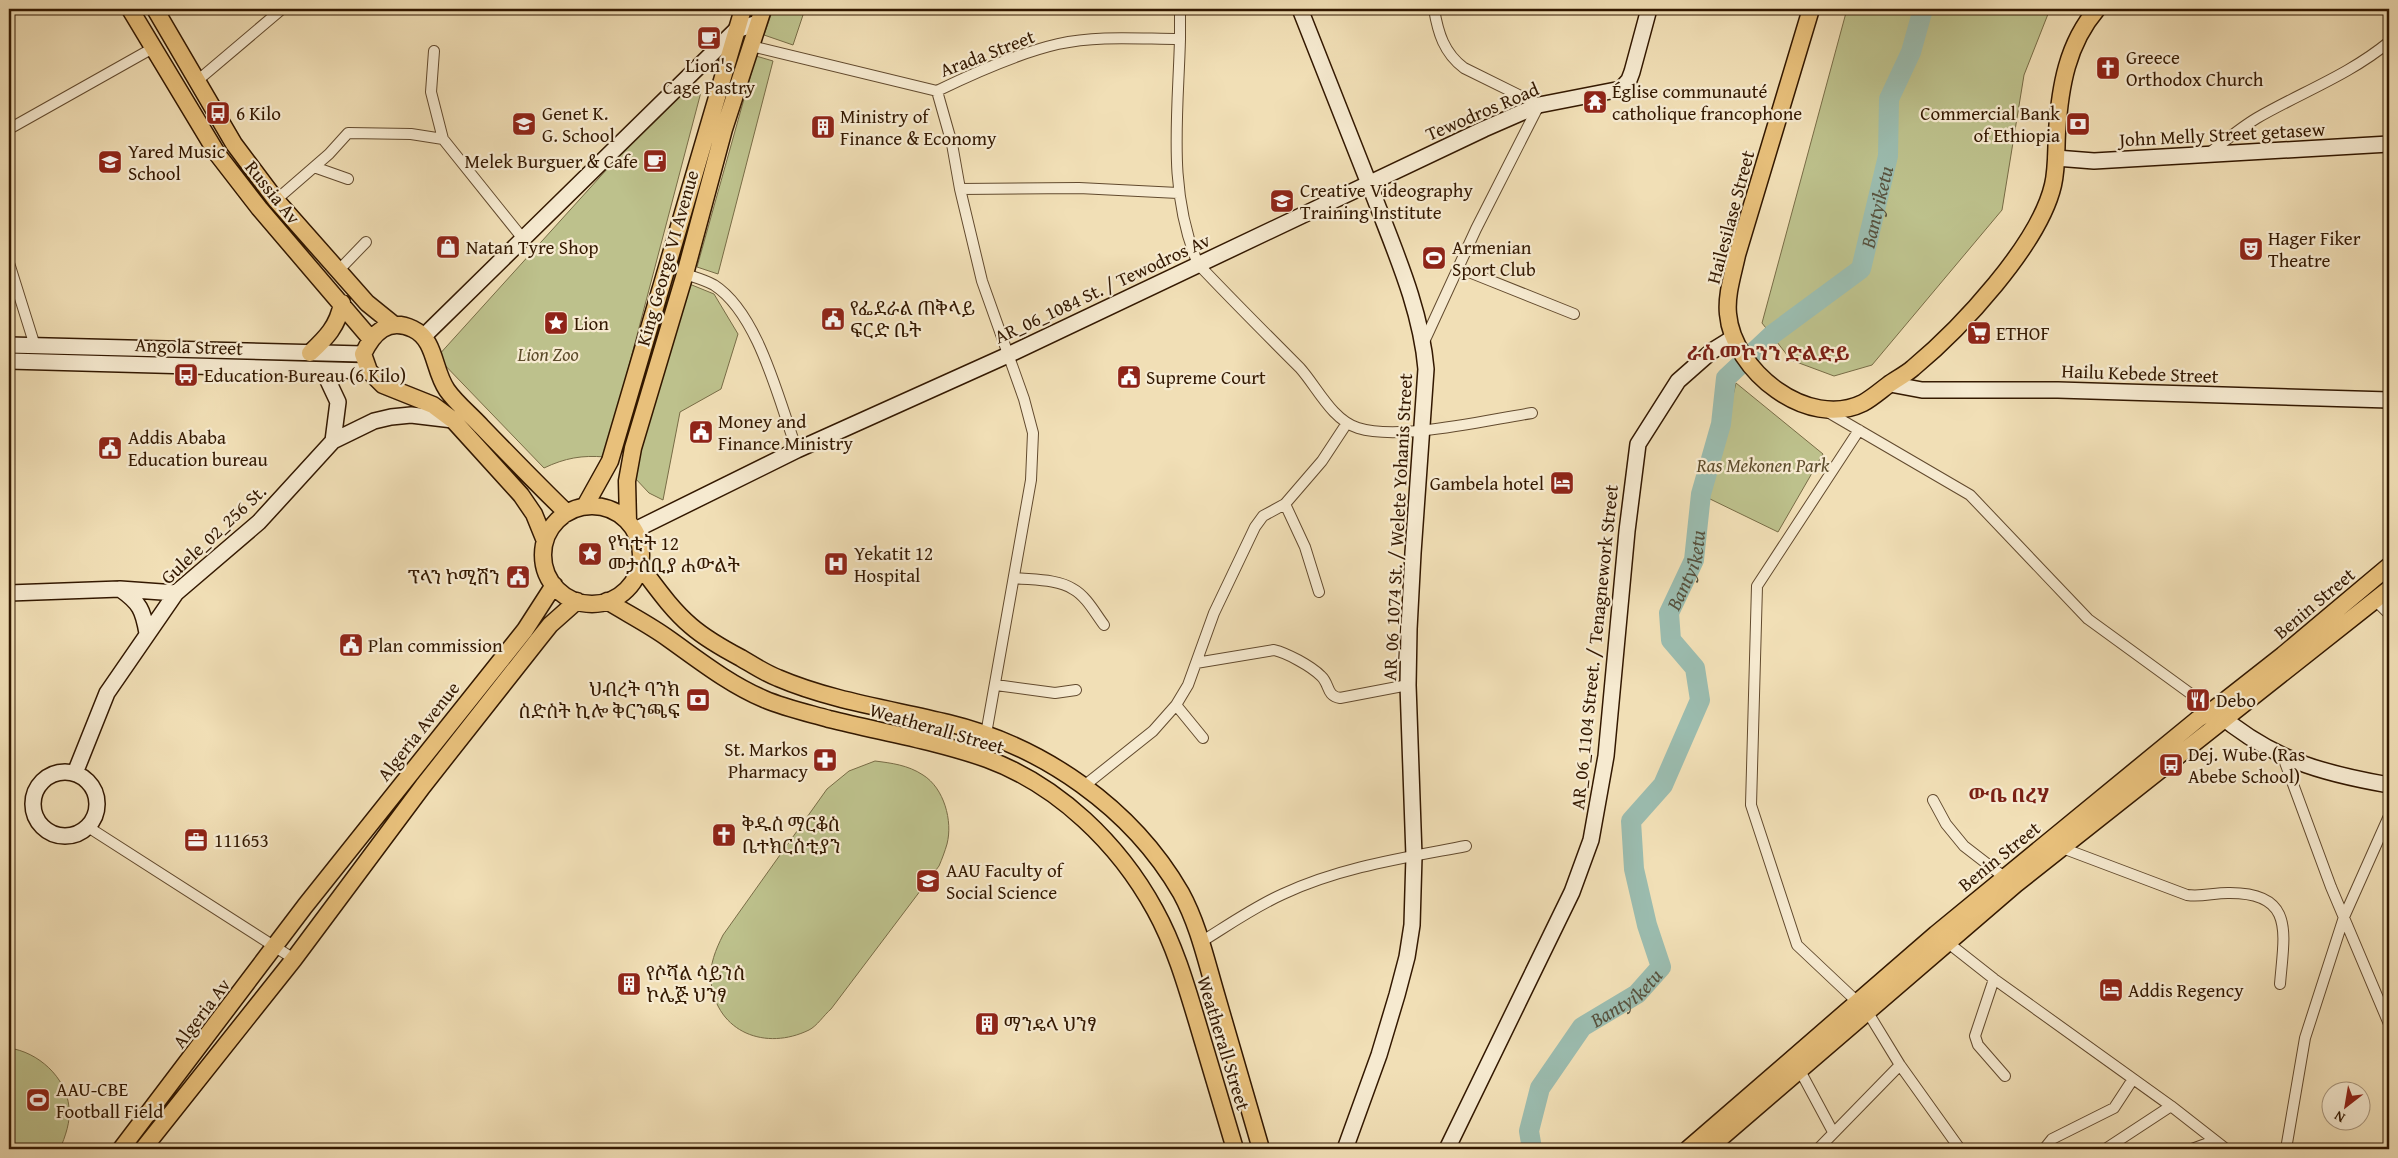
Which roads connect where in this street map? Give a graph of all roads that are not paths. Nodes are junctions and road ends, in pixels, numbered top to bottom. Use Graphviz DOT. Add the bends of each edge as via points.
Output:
graph roads {
  1 [pos="130,9"];
  2 [pos="155,9"];
  3 [pos="282,9"];
  4 [pos="743,9"];
  5 [pos="1180,9"];
  6 [pos="1300,9"];
  7 [pos="1434,9"];
  8 [pos="1649,9"];
  9 [pos="1811,9"];
  10 [pos="2097,9"];
  11 [pos="760,16"];
  12 [pos="736,30"];
  13 [pos="1180,39"];
  14 [pos="2389,42"];
  15 [pos="751,46"];
  16 [pos="153,48"];
  17 [pos="434,51"];
  18 [pos="184,58"];
  19 [pos="166,71"];
  20 [pos="197,81"];
  21 [pos="937,91"];
  22 [pos="1539,105"];
  23 [pos="9,129"];
  24 [pos="443,138"];
  25 [pos="234,144"];
  26 [pos="2389,144"];
  27 [pos="218,155"];
  28 [pos="2207,155"];
  29 [pos="2056,158"];
  30 [pos="314,167"];
  31 [pos="348,179"];
  32 [pos="1369,184"];
  33 [pos="960,189"];
  34 [pos="1178,193"];
  35 [pos="276,200"];
  36 [pos="680,228"];
  37 [pos="697,229"];
  38 [pos="524,240"];
  39 [pos="366,242"];
  40 [pos="9,263"];
  41 [pos="1198,264"];
  42 [pos="1458,268"];
  43 [pos="338,271"];
  44 [pos="685,274"];
  45 [pos="342,303"];
  46 [pos="1574,314"];
  47 [pos="393,324"];
  48 [pos="424,336"];
  49 [pos="370,338"];
  50 [pos="1734,338"];
  51 [pos="1424,342"];
  52 [pos="9,345"];
  53 [pos="35,346"];
  54 [pos="310,353"];
  55 [pos="363,354"];
  56 [pos="1008,355"];
  57 [pos="9,361"];
  58 [pos="323,370"];
  59 [pos="369,371"];
  60 [pos="1890,384"];
  61 [pos="2389,400"];
  62 [pos="1825,410"];
  63 [pos="1532,413"];
  64 [pos="452,420"];
  65 [pos="1347,423"];
  66 [pos="1423,430"];
  67 [pos="1859,430"];
  68 [pos="333,441"];
  69 [pos="797,450"];
  70 [pos="1285,504"];
  71 [pos="584,506"];
  72 [pos="567,513"];
  73 [pos="631,526"];
  74 [pos="545,541"];
  75 [pos="640,566"];
  76 [pos="2389,566"];
  77 [pos="1015,578"];
  78 [pos="554,585"];
  79 [pos="120,589"];
  80 [pos="2389,589"];
  81 [pos="1319,592"];
  82 [pos="9,593"];
  83 [pos="176,593"];
  84 [pos="608,601"];
  85 [pos="2376,601"];
  86 [pos="577,602"];
  87 [pos="2389,614"];
  88 [pos="1104,625"];
  89 [pos="147,633"];
  90 [pos="2288,661"];
  91 [pos="1196,664"];
  92 [pos="776,678"];
  93 [pos="996,684"];
  94 [pos="1408,684"];
  95 [pos="1076,690"];
  96 [pos="469,698"];
  97 [pos="766,700"];
  98 [pos="1176,705"];
  99 [pos="484,709"];
  100 [pos="2219,715"];
  101 [pos="986,734"];
  102 [pos="1203,738"];
  103 [pos="2282,757"];
  104 [pos="75,773"];
  105 [pos="2389,785"];
  106 [pos="1084,786"];
  107 [pos="1933,800"];
  108 [pos="2389,816"];
  109 [pos="88,827"];
  110 [pos="2055,844"];
  111 [pos="1466,846"];
  112 [pos="1414,856"];
  113 [pos="2010,881"];
  114 [pos="311,899"];
  115 [pos="330,911"];
  116 [pos="2344,917"];
  117 [pos="1200,942"];
  118 [pos="1947,942"];
  119 [pos="275,946"];
  120 [pos="294,959"];
  121 [pos="1994,979"];
  122 [pos="2280,984"];
  123 [pos="1862,1006"];
  124 [pos="2389,1024"];
  125 [pos="1796,1064"];
  126 [pos="1900,1065"];
  127 [pos="2004,1076"];
  128 [pos="2134,1080"];
  129 [pos="2171,1106"];
  130 [pos="138,1128"];
  131 [pos="1833,1132"];
  132 [pos="2214,1141"];
  133 [pos="1824,1147"];
  134 [pos="2107,1148"];
  135 [pos="121,1149"];
  136 [pos="139,1149"];
  137 [pos="143,1149"];
  138 [pos="1235,1149"];
  139 [pos="1261,1149"];
  140 [pos="1345,1149"];
  141 [pos="1447,1149"];
  142 [pos="1688,1149"];
  143 [pos="1708,1149"];
  144 [pos="1960,1149"];
  145 [pos="2044,1149"];
  146 [pos="2192,1149"];
  147 [pos="2226,1149"];
  148 [pos="2286,1149"];
  1 -- 16 [label="main road, Russia Av"];
  2 -- 18 [label="main road, Russia Av"];
  3 -- 20 [label="street"];
  4 -- 12 [label="main road, King George VI Avenue"];
  5 -- 13 [label="street"];
  6 -- 32 [label="main road, AR_06_1074 St. / Welete Yohanis Street"];
  7 -- 22 [label="street" via="1442,39 1454,60"];
  8 -- 22 [label="main road, Tewodros Road" via="1632,72 1621,89"];
  9 -- 50 [label="main road, Hailesilase Street" via="1730,286 1728,314"];
  10 -- 29 [label="main road, Hailesilase Street" via="2080,31 2066,65"];
  11 -- 12 [label="main road"];
  11 -- 15 [label="main road, King George VI Avenue"];
  12 -- 36 [label="main road, King George VI Avenue"];
  12 -- 38 [label="main road"];
  13 -- 21 [label="street, Arada Street" via="1114,38 1058,44"];
  13 -- 34 [label="street"];
  14 -- 28 [label="street" via="2338,77 2256,118"];
  15 -- 21 [label="street, Arada Street"];
  15 -- 37 [label="main road, King George VI Avenue"];
  16 -- 19 [label="main road, Russia Av"];
  16 -- 23 [label="street"];
  17 -- 24 [label="street" via="431,92"];
  18 -- 19 [label="main road"];
  18 -- 20 [label="main road, Russia Av"];
  19 -- 27 [label="main road, Russia Av"];
  20 -- 25 [label="main road, Russia Av"];
  21 -- 33 [label="street"];
  22 -- 32 [label="main road, Tewodros Road"];
  22 -- 42 [label="street"];
  24 -- 30 [label="street" via="348,133"];
  24 -- 38 [label="street"];
  25 -- 27 [label="main road"];
  25 -- 35 [label="main road, Russia Av"];
  26 -- 28 [label="main road, John Melly Street getasew"];
  27 -- 45 [label="main road, Russia Av" via="259,208"];
  28 -- 29 [label="main road, John Melly Street getasew" via="2094,161"];
  29 -- 60 [label="main road, Hailesilase Street" via="2054,183 2048,201 2035,228 2010,265 1953,332 1911,370"];
  30 -- 31 [label="street"];
  30 -- 35 [label="street"];
  32 -- 41 [label="main road, AR_06_1084 St. / Tewodros Av"];
  32 -- 51 [label="main road, AR_06_1074 St. / Welete Yohanis Street" via="1396,253"];
  33 -- 34 [label="street" via="1079,188"];
  33 -- 56 [label="street" via="982,281"];
  34 -- 41 [label="street" via="1190,246"];
  35 -- 43 [label="main road, Russia Av"];
  36 -- 37 [label="main road"];
  36 -- 71 [label="main road, King George VI Avenue" via="610,461"];
  37 -- 44 [label="main road, King George VI Avenue"];
  38 -- 48 [label="main road"];
  39 -- 43 [label="street"];
  40 -- 53 [label="street"];
  41 -- 56 [label="main road, AR_06_1084 St. / Tewodros Av"];
  41 -- 65 [label="street" via="1301,370"];
  42 -- 46 [label="street"];
  42 -- 51 [label="street"];
  43 -- 47 [label="main road, Russia Av" via="367,303"];
  44 -- 69 [label="street" via="714,285 730,300 760,343"];
  44 -- 73 [label="main road, King George VI Avenue" via="629,464 627,481"];
  45 -- 49 [label="main road, Russia Av"];
  45 -- 54 [label="main road" via="328,337"];
  47 -- 48 [label="main road" via="412,328"];
  47 -- 49 [label="main road"];
  48 -- 72 [label="main road" via="438,374 448,390"];
  49 -- 55 [label="main road"];
  50 -- 62 [label="main road, Hailesilase Street" via="1748,362 1784,396"];
  50 -- 141 [label="main road, AR_06_1104 Street. / Tenagnework Street" via="1712,351 1678,381 1638,444 1606,756 1591,840 1572,892"];
  51 -- 66 [label="main road, AR_06_1074 St. / Welete Yohanis Street"];
  52 -- 53 [label="main road"];
  53 -- 54 [label="main road"];
  54 -- 55 [label="main road"];
  55 -- 59 [label="main road"];
  56 -- 69 [label="main road, AR_06_1084 St. / Tewodros Av"];
  56 -- 77 [label="street" via="1033,433 1031,480"];
  57 -- 58 [label="main road, Angola Street"];
  58 -- 59 [label="main road, Angola Street"];
  58 -- 68 [label="main road" via="338,402"];
  59 -- 64 [label="main road" via="383,385 433,405"];
  60 -- 61 [label="main road, Hailu Kebede Street" via="1922,390 2058,390"];
  60 -- 62 [label="main road, Hailesilase Street" via="1864,403"];
  62 -- 67 [label="street"];
  63 -- 66 [label="street"];
  64 -- 68 [label="main road, Gulele_02_256 St." via="411,415 390,417 374,421"];
  64 -- 74 [label="main road" via="522,495"];
  65 -- 66 [label="street" via="1374,431"];
  65 -- 70 [label="street" via="1322,461"];
  66 -- 94 [label="main road, AR_06_1074 St. / Welete Yohanis Street" via="1412,553"];
  67 -- 100 [label="street" via="1970,495 2088,619"];
  67 -- 123 [label="street" via="1757,586 1751,806 1797,945"];
  68 -- 83 [label="main road, Gulele_02_256 St." via="259,522"];
  69 -- 73 [label="main road, AR_06_1084 St. / Tewodros Av"];
  70 -- 81 [label="street" via="1305,547"];
  70 -- 91 [label="street" via="1263,516 1255,528 1214,613"];
  71 -- 72 [label="main road"];
  71 -- 73 [label="main road" via="608,509"];
  72 -- 74 [label="main road" via="553,525"];
  73 -- 75 [label="main road" via="641,548"];
  74 -- 78 [label="main road" via="544,565"];
  75 -- 84 [label="main road" via="634,582 622,594"];
  75 -- 92 [label="main road" via="664,599 690,626 716,645"];
  76 -- 90 [label="main road, Benin Street"];
  77 -- 88 [label="street" via="1075,589"];
  77 -- 93 [label="street"];
  78 -- 86 [label="main road"];
  78 -- 96 [label="main road, Algeria Avenue" via="525,630"];
  79 -- 82 [label="main road"];
  79 -- 83 [label="main road"];
  79 -- 89 [label="main road" via="141,609"];
  80 -- 85 [label="main road, Benin Street"];
  83 -- 89 [label="main road, Gulele_02_256 St."];
  84 -- 86 [label="main road" via="593,604"];
  84 -- 97 [label="main road, Weatherall Street" via="734,685"];
  85 -- 87 [label="street"];
  85 -- 90 [label="main road, Benin Street"];
  86 -- 99 [label="main road, Algeria Avenue" via="550,625"];
  89 -- 104 [label="main road, Gulele_02_256 St." via="106,693"];
  90 -- 100 [label="main road, Benin Street"];
  91 -- 94 [label="street" via="1274,650 1284,652 1320,674 1334,697"];
  91 -- 98 [label="street"];
  92 -- 97 [label="main road"];
  92 -- 101 [label="main road" via="811,690"];
  93 -- 95 [label="street" via="1055,692"];
  93 -- 101 [label="street"];
  94 -- 112 [label="main road, AR_06_1074 St. / Welete Yohanis Street"];
  96 -- 99 [label="main road"];
  96 -- 114 [label="main road, Algeria Avenue"];
  97 -- 138 [label="main road, Weatherall Street" via="988,760 1042,787 1085,819 1129,868 1161,921 1189,994"];
  98 -- 102 [label="street"];
  98 -- 106 [label="street" via="1153,731"];
  99 -- 115 [label="main road, Algeria Avenue"];
  100 -- 103 [label="main road"];
  100 -- 110 [label="main road, Benin Street" via="2198,719"];
  101 -- 106 [label="main road" via="1028,752"];
  103 -- 105 [label="main road" via="2318,770"];
  103 -- 116 [label="street"];
  104 -- 109 [label="main road" via="87,780 94,791 95,816"];
  104 -- 109 [label="main road" via="60,772 45,778 35,791 32,806 38,822 48,832 68,836"];
  106 -- 117 [label="main road" via="1116,812 1166,871 1187,906"];
  107 -- 113 [label="street" via="1946,824 1964,846"];
  108 -- 116 [label="street"];
  109 -- 119 [label="street"];
  110 -- 113 [label="main road, Benin Street"];
  110 -- 122 [label="street" via="2186,895 2202,897 2245,893 2265,898 2278,909 2282,920"];
  111 -- 112 [label="street"];
  112 -- 117 [label="street" via="1368,864 1329,876 1282,895"];
  112 -- 140 [label="main road, AR_06_1074 St. / Welete Yohanis Street" via="1408,957 1379,1055"];
  113 -- 118 [label="main road, Benin Street"];
  113 -- 123 [label="main road, Benin Street"];
  114 -- 119 [label="main road, Algeria Av"];
  115 -- 120 [label="main road, Algeria Av"];
  116 -- 124 [label="street"];
  116 -- 148 [label="street" via="2305,1038"];
  117 -- 139 [label="main road"];
  118 -- 121 [label="street"];
  118 -- 123 [label="main road, Benin Street"];
  119 -- 120 [label="street"];
  119 -- 130 [label="main road, Algeria Av"];
  120 -- 137 [label="main road, Algeria Av"];
  121 -- 127 [label="street" via="1975,1036 1978,1045"];
  121 -- 128 [label="street"];
  123 -- 125 [label="main road, Benin Street"];
  123 -- 126 [label="street"];
  125 -- 131 [label="street"];
  125 -- 142 [label="main road, Benin Street"];
  125 -- 143 [label="main road, Benin Street"];
  126 -- 131 [label="street"];
  126 -- 144 [label="street"];
  128 -- 129 [label="street"];
  128 -- 145 [label="street" via="2114,1108 2052,1139"];
  129 -- 132 [label="street"];
  129 -- 134 [label="street"];
  130 -- 135 [label="main road, Algeria Av"];
  130 -- 136 [label="main road"];
  131 -- 133 [label="street"];
  132 -- 146 [label="street"];
  132 -- 147 [label="street"];
}
